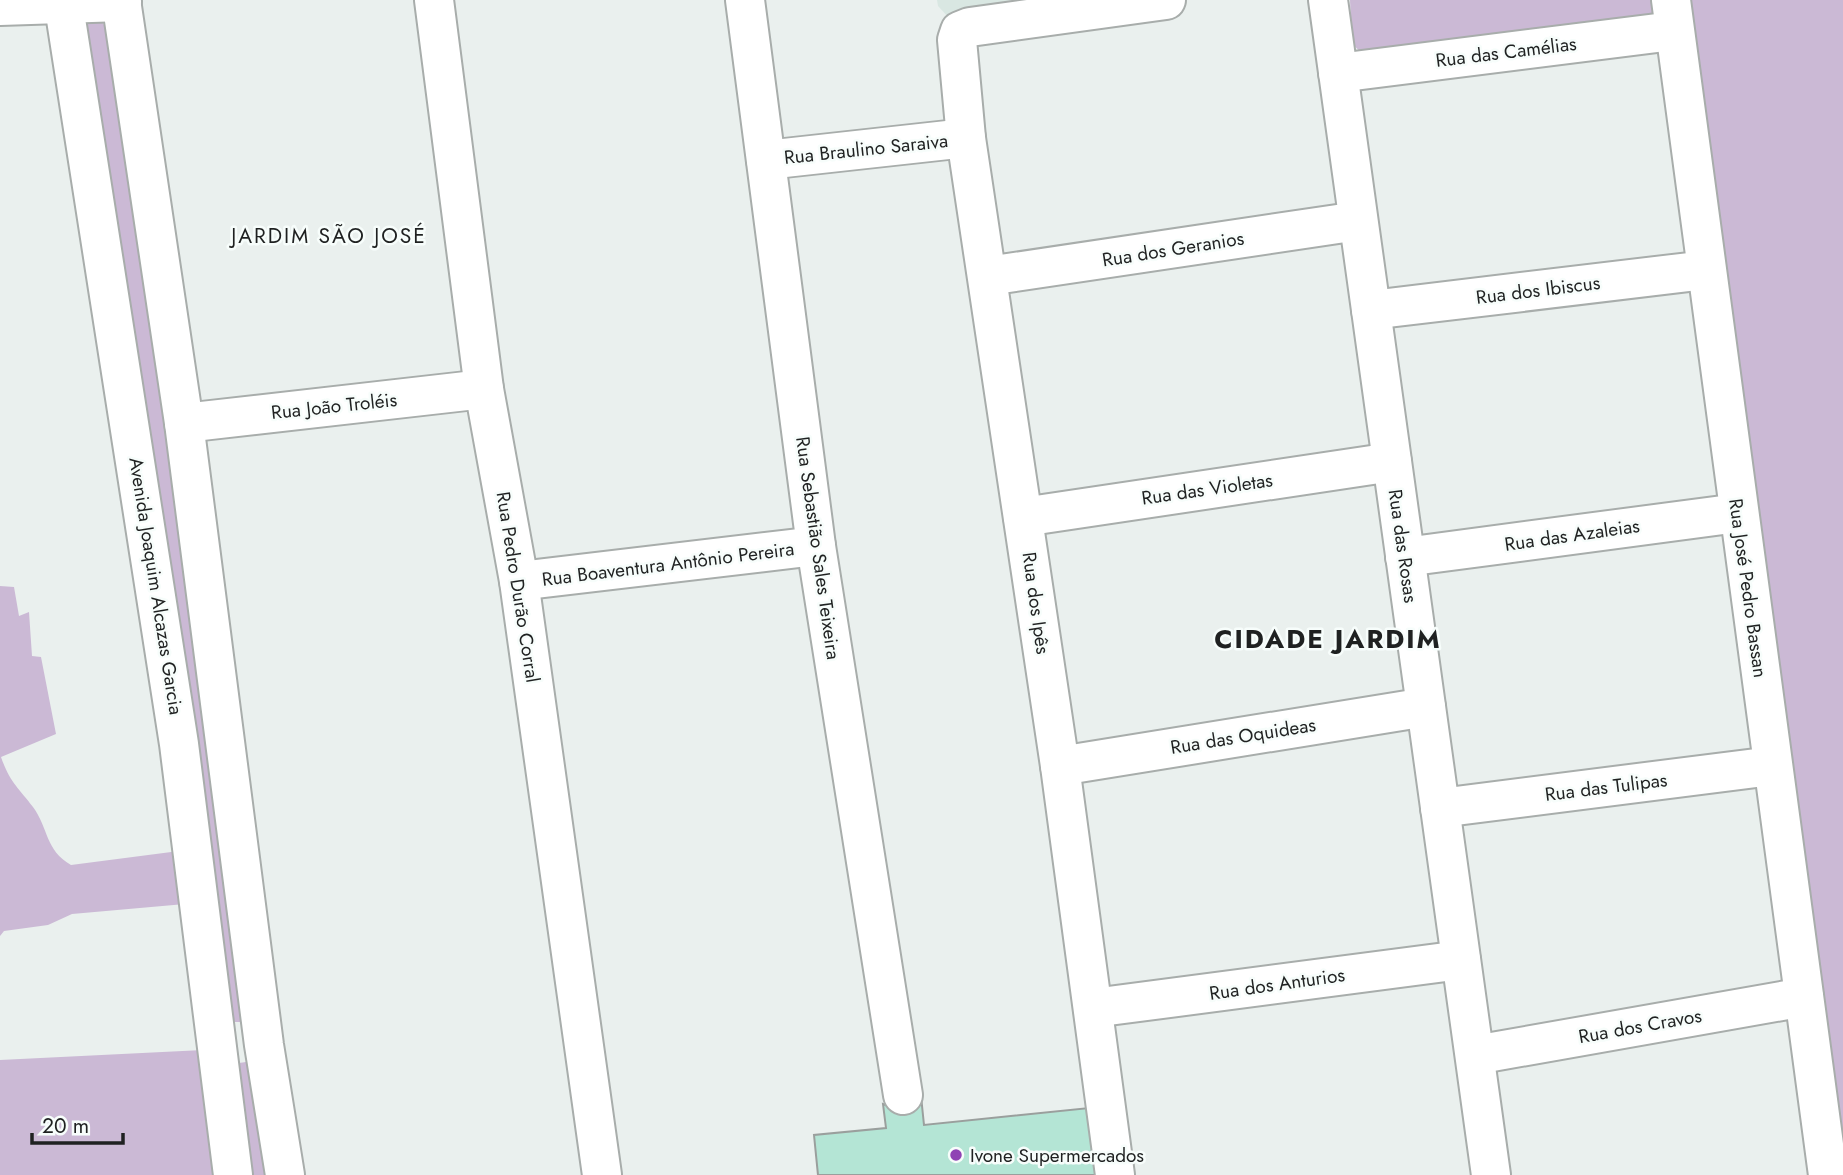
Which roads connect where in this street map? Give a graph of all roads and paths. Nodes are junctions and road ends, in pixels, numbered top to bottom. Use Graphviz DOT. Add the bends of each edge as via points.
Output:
graph roads {
  1 [pos="434,0"];
  2 [pos="745,0"];
  3 [pos="1166,0"];
  4 [pos="1328,0"];
  5 [pos="63,1"];
  6 [pos="122,1"];
  7 [pos="0,6"];
  8 [pos="1672,15"];
  9 [pos="1338,73"];
  10 [pos="966,138"];
  11 [pos="766,160"];
  12 [pos="1358,221"];
  13 [pos="1706,270"];
  14 [pos="988,276"];
  15 [pos="1371,310"];
  16 [pos="484,389"];
  17 [pos="184,423"];
  18 [pos="1392,462"];
  19 [pos="1738,513"];
  20 [pos="1023,517"];
  21 [pos="816,546"];
  22 [pos="1405,557"];
  23 [pos="519,582"];
  24 [pos="1426,707"];
  25 [pos="1060,766"];
  26 [pos="1772,766"];
  27 [pos="1440,808"];
  28 [pos="1461,960"];
  29 [pos="1804,997"];
  30 [pos="1093,1008"];
  31 [pos="264,1045"];
  32 [pos="218,1049"];
  33 [pos="1475,1055"];
  34 [pos="903,1095"];
  35 [pos="233,1175"];
  36 [pos="285,1175"];
  37 [pos="603,1175"];
  38 [pos="1115,1175"];
  39 [pos="1491,1175"];
  40 [pos="1828,1175"];
  1 -- 16 [label="street, Rua Pedro Durão Corral"];
  2 -- 11 [label="street, Rua Sebastião Sales Teixeira"];
  3 -- 10 [label="street, Rua dos Ipês" via="960,31"];
  4 -- 9 [label="street, Rua das Rosas"];
  5 -- 6 [label="street"];
  5 -- 7 [label="street"];
  5 -- 32 [label="street, Avenida Joaquim Alcazas Garcia" via="180,744"];
  6 -- 17 [label="street"];
  8 -- 9 [label="street, Rua das Camélias"];
  8 -- 13 [label="street, Rua José Pedro Bassan"];
  9 -- 12 [label="street, Rua das Rosas"];
  10 -- 11 [label="street, Rua Braulino Saraiva"];
  10 -- 14 [label="street, Rua dos Ipês"];
  11 -- 21 [label="street, Rua Sebastião Sales Teixeira"];
  12 -- 14 [label="street, Rua dos Geranios"];
  12 -- 15 [label="street, Rua das Rosas"];
  13 -- 15 [label="street, Rua dos Ibiscus"];
  13 -- 19 [label="street, Rua José Pedro Bassan"];
  14 -- 20 [label="street, Rua dos Ipês"];
  15 -- 18 [label="street, Rua das Rosas"];
  16 -- 17 [label="street, Rua João Troléis"];
  16 -- 23 [label="street, Rua Pedro Durão Corral"];
  17 -- 31 [label="street"];
  18 -- 20 [label="street, Rua das Violetas"];
  18 -- 22 [label="street, Rua das Rosas"];
  19 -- 22 [label="street, Rua das Azaleias"];
  19 -- 26 [label="street, Rua José Pedro Bassan"];
  20 -- 25 [label="street, Rua dos Ipês"];
  21 -- 23 [label="street, Rua Boaventura Antônio Pereira"];
  21 -- 34 [label="street, Rua Sebastião Sales Teixeira"];
  22 -- 24 [label="street, Rua das Rosas"];
  23 -- 37 [label="street, Rua Pedro Durão Corral"];
  24 -- 25 [label="street, Rua das Oquideas"];
  24 -- 27 [label="street, Rua das Rosas"];
  25 -- 30 [label="street, Rua dos Ipês"];
  26 -- 27 [label="street, Rua das Tulipas"];
  26 -- 29 [label="street, Rua José Pedro Bassan"];
  27 -- 28 [label="street, Rua das Rosas"];
  28 -- 30 [label="street, Rua dos Anturios"];
  28 -- 33 [label="street, Rua das Rosas"];
  29 -- 33 [label="street, Rua dos Cravos"];
  29 -- 40 [label="street, Rua José Pedro Bassan"];
  30 -- 38 [label="street, Rua dos Ipês"];
  31 -- 32 [label="street"];
  31 -- 36 [label="street"];
  32 -- 35 [label="street, Avenida Joaquim Alcazas Garcia"];
  33 -- 39 [label="street, Rua das Rosas"];
}
